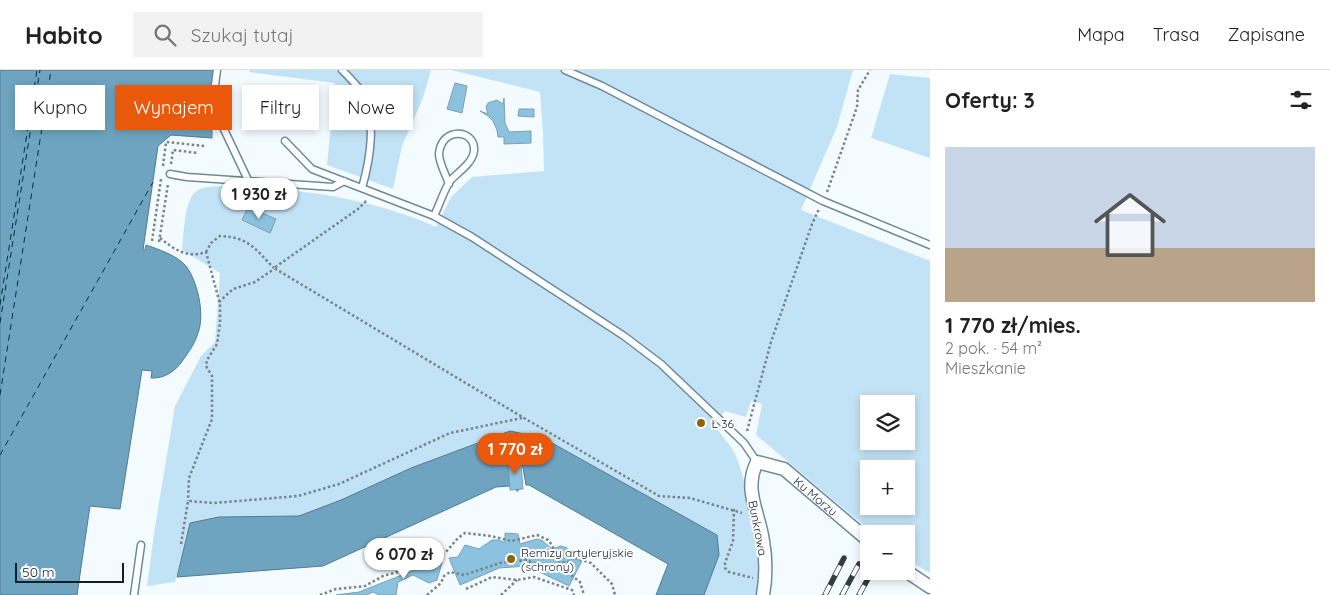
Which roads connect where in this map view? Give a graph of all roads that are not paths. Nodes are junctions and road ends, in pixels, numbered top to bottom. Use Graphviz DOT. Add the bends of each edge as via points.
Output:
graph roads {
  1 [pos="217,70"];
  2 [pos="342,70"];
  3 [pos="564,70"];
  4 [pos="285,141"];
  5 [pos="170,174"];
  6 [pos="248,180"];
  7 [pos="344,181"];
  8 [pos="448,184"];
  9 [pos="362,188"];
  10 [pos="434,216"];
  11 [pos="930,245"];
  12 [pos="757,462"];
  13 [pos="860,533"];
  14 [pos="141,545"];
  15 [pos="915,577"];
  16 [pos="930,588"];
  17 [pos="134,595"];
  18 [pos="763,595"];
  1 -- 6 [label="lane" via="216,107"];
  2 -- 9 [label="lane" via="361,90 368,109 372,142"];
  3 -- 11 [label="lane" via="602,86 822,201"];
  4 -- 7 [label="lane" via="312,169"];
  5 -- 6 [label="lane"];
  6 -- 7 [label="lane" via="333,187"];
  7 -- 9 [label="lane"];
  8 -- 8 [label="lane" via="471,160 474,152 469,138 455,133 445,138 439,156"];
  8 -- 10 [label="lane"];
  9 -- 10 [label="lane"];
  10 -- 12 [label="lane" via="472,237 662,364 744,443"];
  12 -- 13 [label="street, Ku Morzu" via="784,469"];
  12 -- 18 [label="street, Bunkrowa" via="751,474 750,487 763,541"];
  14 -- 17 [label="lane"];
  15 -- 16 [label="street"];
}
